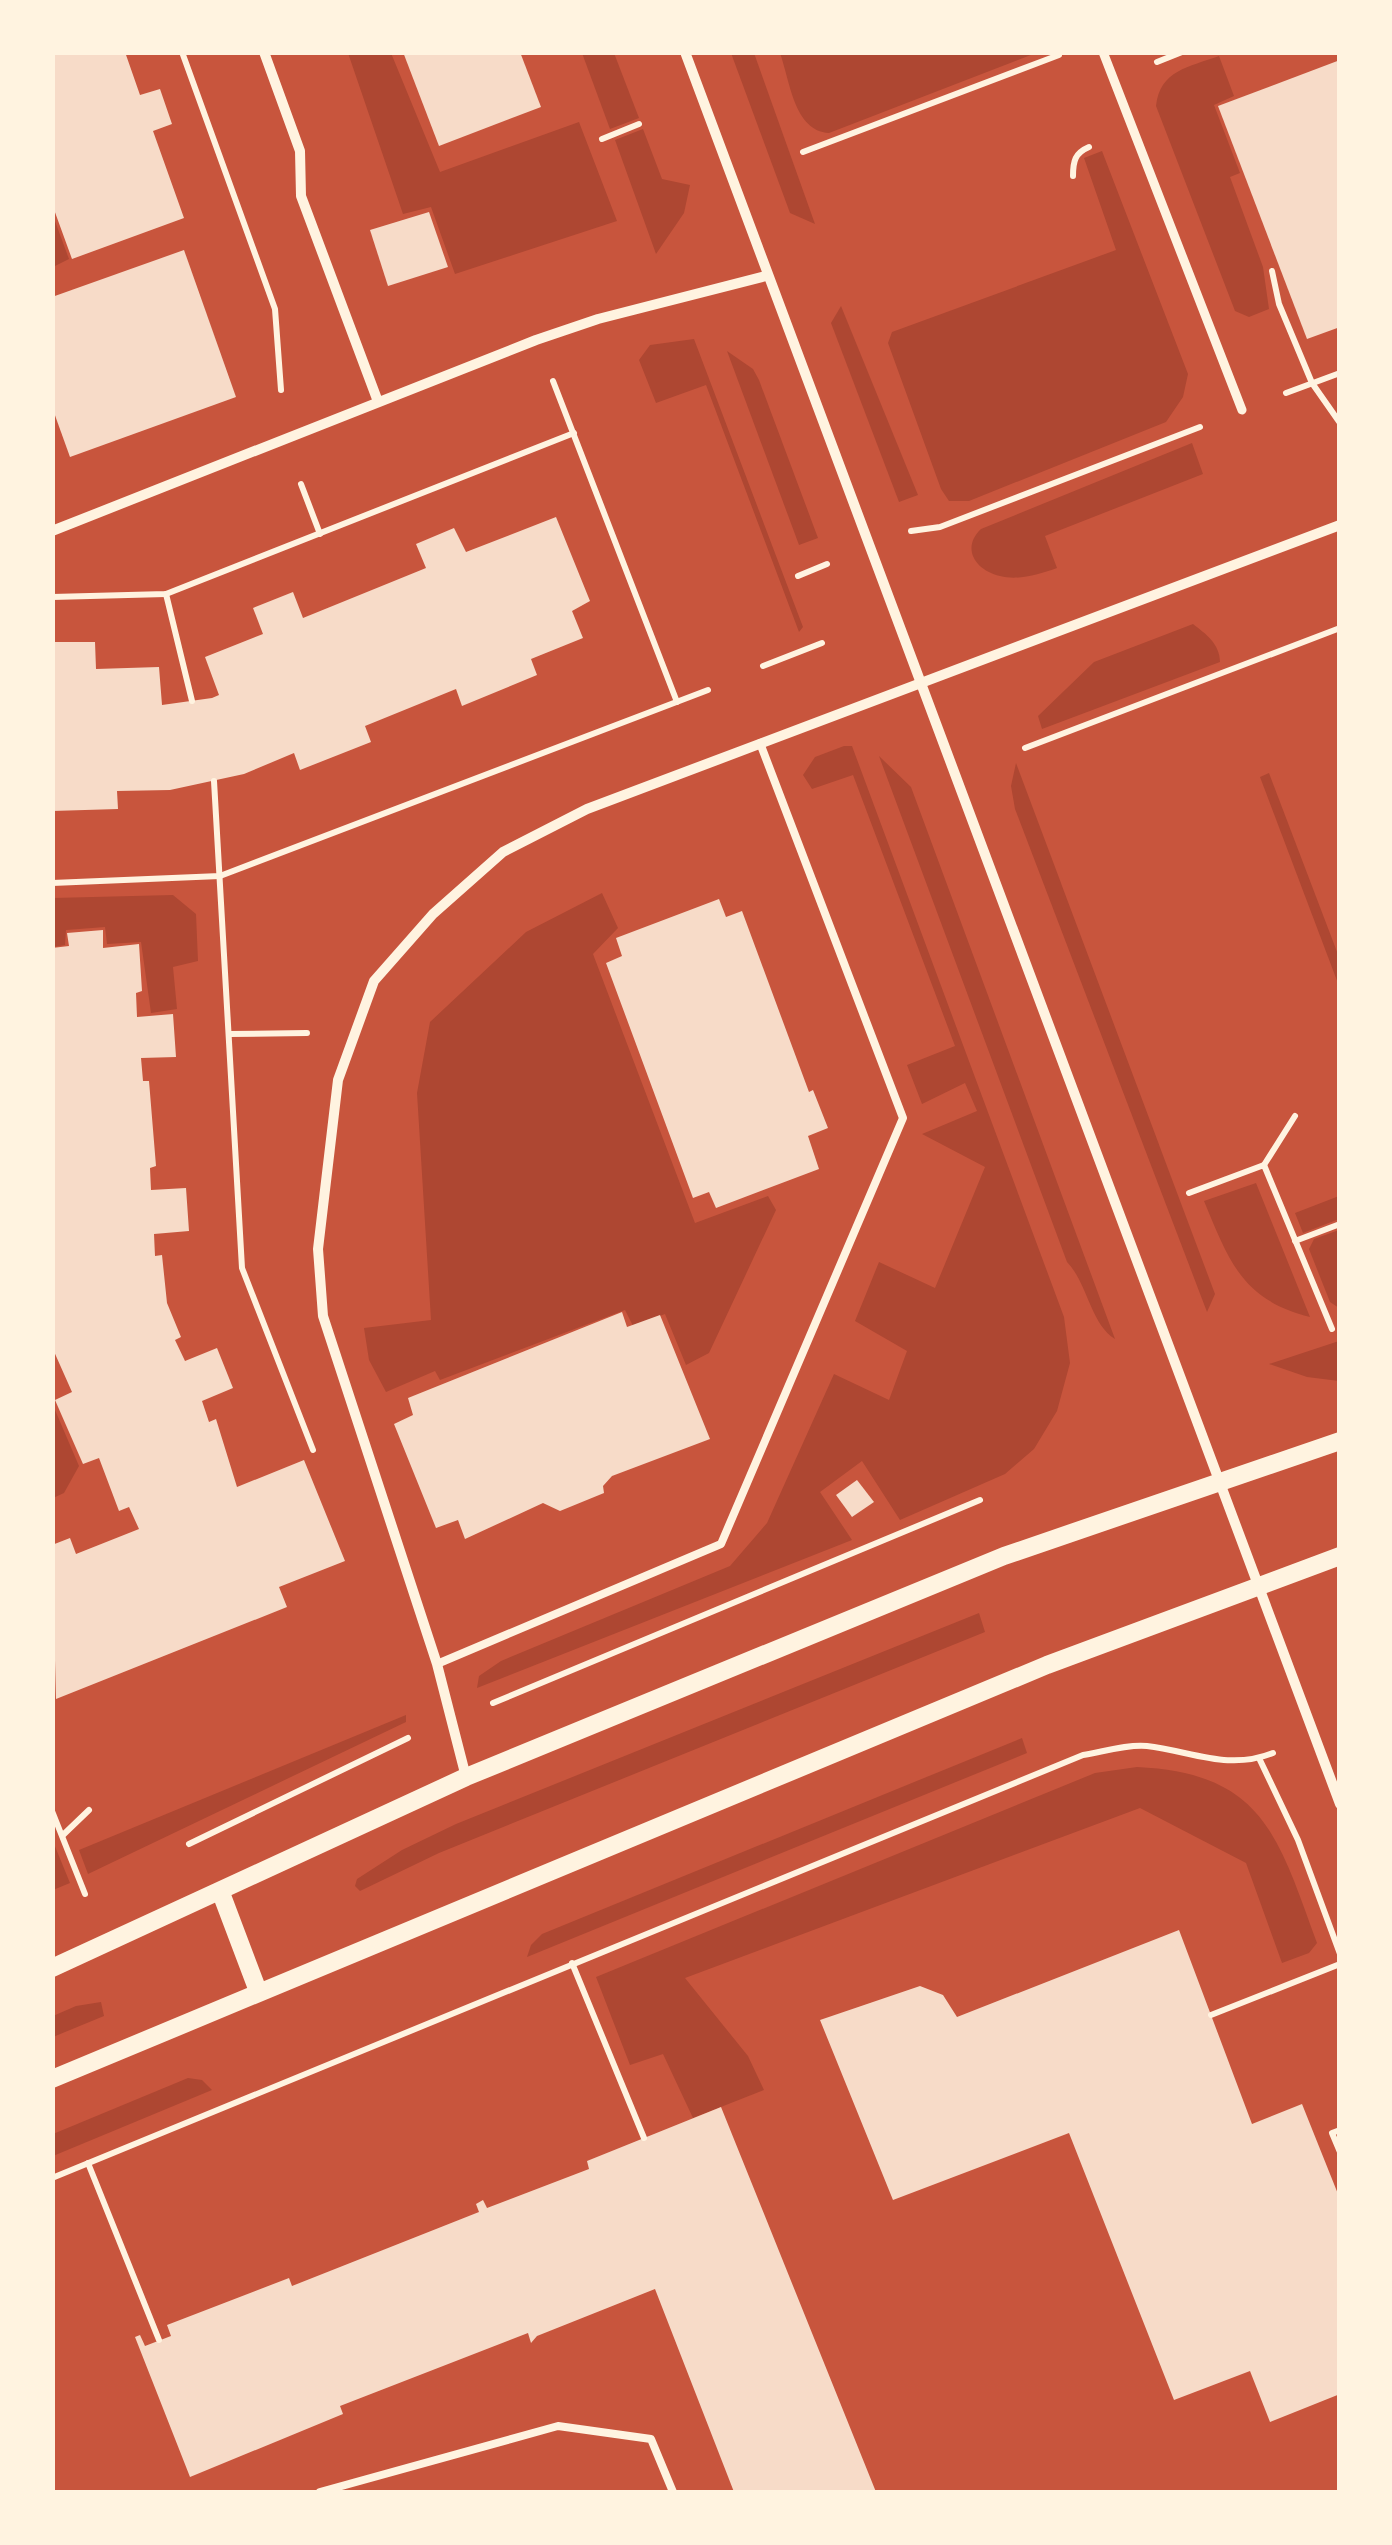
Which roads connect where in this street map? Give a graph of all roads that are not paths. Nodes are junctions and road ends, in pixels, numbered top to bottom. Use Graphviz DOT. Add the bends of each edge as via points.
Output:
graph roads {
  1 [pos="264,52"];
  2 [pos="685,52"];
  3 [pos="1103,52"];
  4 [pos="766,276"];
  5 [pos="377,399"];
  6 [pos="1242,410"];
  7 [pos="1340,526"];
  8 [pos="52,530"];
  9 [pos="920,686"];
  10 [pos="760,744"];
  11 [pos="1340,1441"];
  12 [pos="1218,1481"];
  13 [pos="1340,1556"];
  14 [pos="1257,1586"];
  15 [pos="438,1664"];
  16 [pos="466,1777"];
  17 [pos="1340,1804"];
  18 [pos="221,1893"];
  19 [pos="52,1968"];
  20 [pos="258,1990"];
  21 [pos="52,2079"];
  22 [pos="320,2492"];
  23 [pos="673,2492"];
  1 -- 5 [label="street" via="300,151 302,196"];
  2 -- 4 [label="street"];
  3 -- 6 [label="street"];
  4 -- 5 [label="street" via="598,319"];
  4 -- 9 [label="street"];
  5 -- 8 [label="street"];
  7 -- 9 [label="street"];
  9 -- 10 [label="street"];
  9 -- 12 [label="street"];
  10 -- 15 [label="lane" via="903,1118 721,1544"];
  10 -- 15 [label="street" via="587,809 503,852 432,914 374,980 352,1032 338,1080 318,1249 323,1316"];
  11 -- 12 [label="street"];
  12 -- 14 [label="street"];
  12 -- 16 [label="street" via="1004,1556"];
  13 -- 14 [label="street"];
  14 -- 17 [label="street"];
  14 -- 20 [label="street" via="1047,1665"];
  15 -- 16 [label="street"];
  16 -- 18 [label="street"];
  18 -- 19 [label="street"];
  18 -- 20 [label="street"];
  20 -- 21 [label="street"];
  22 -- 23 [label="lane" via="558,2426 651,2439"];
}
